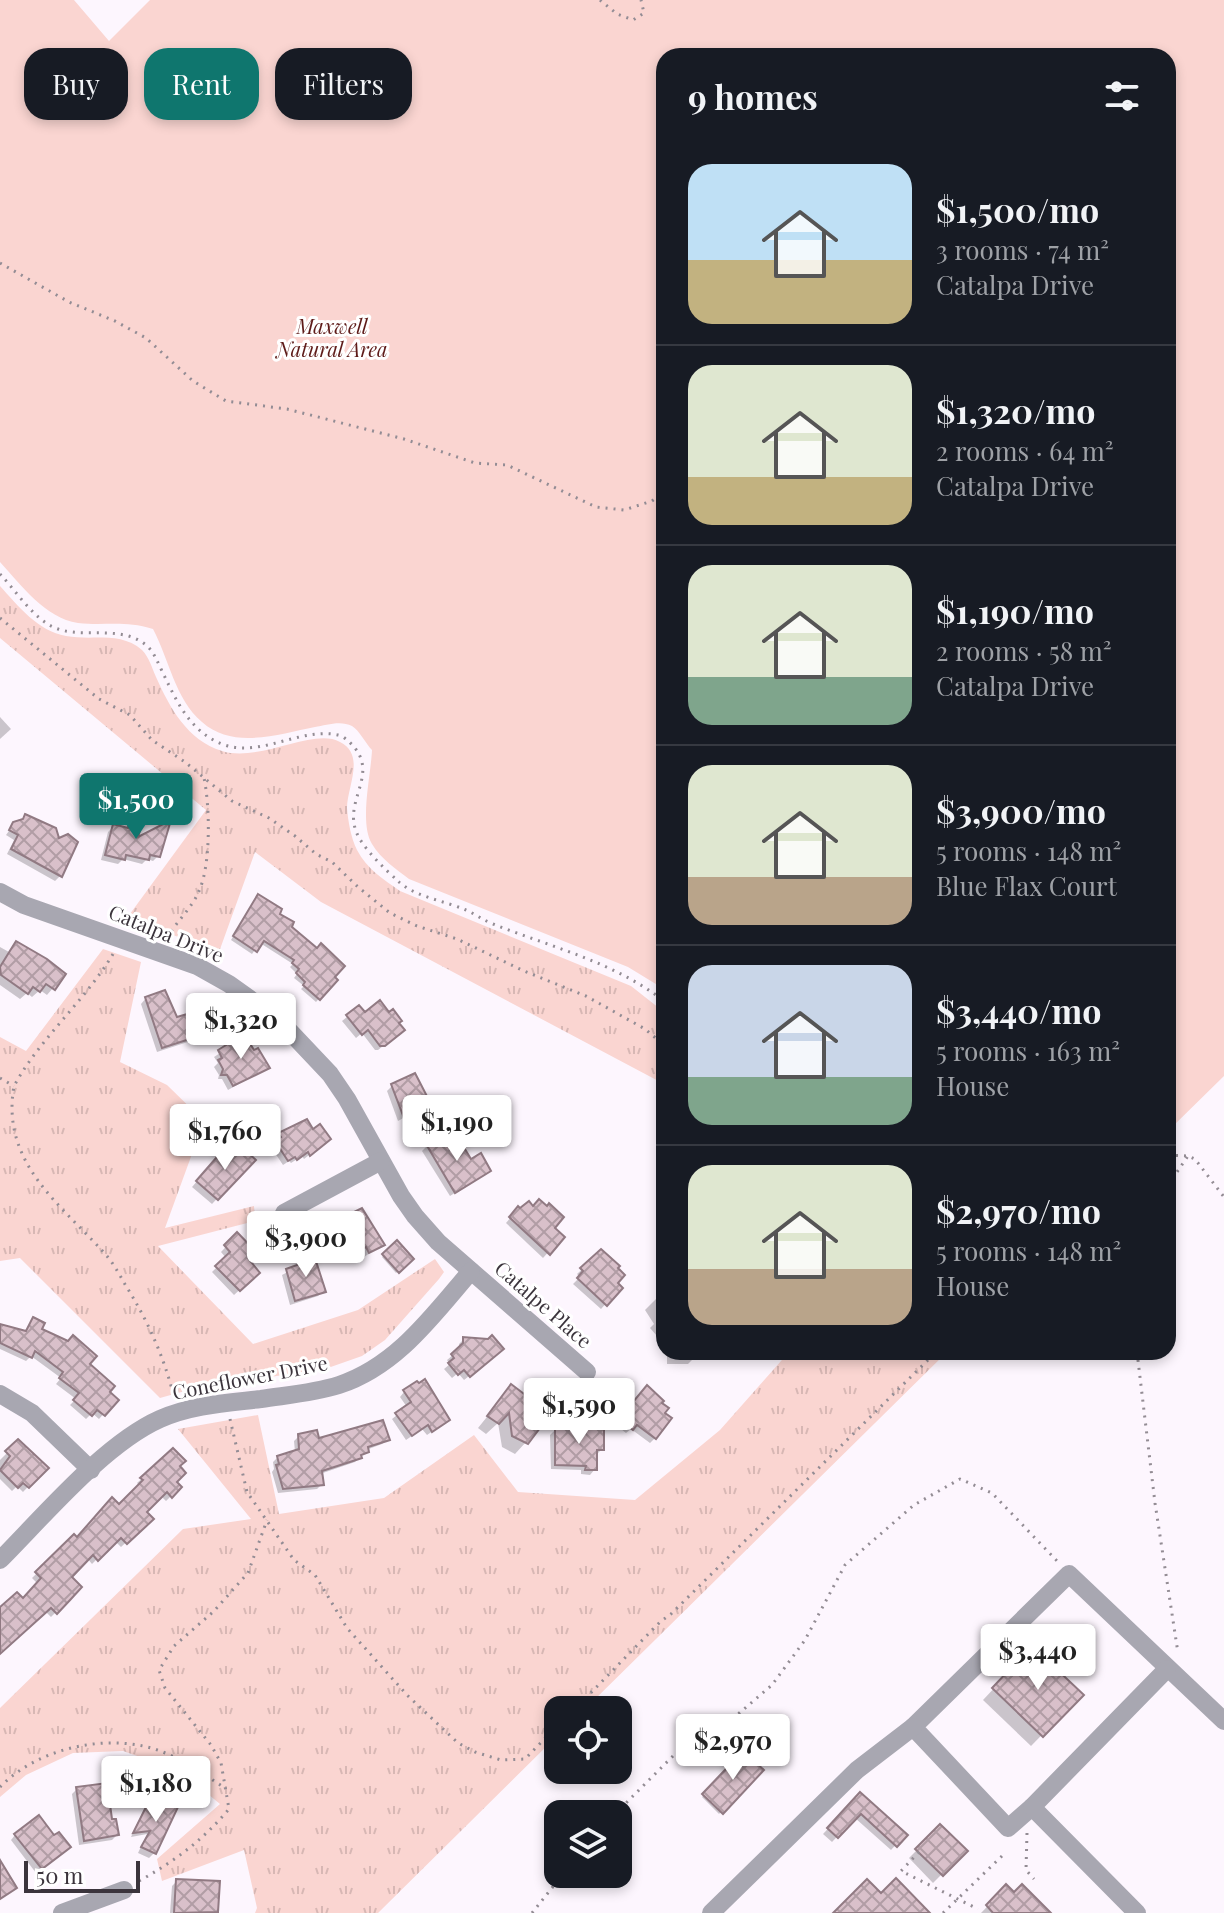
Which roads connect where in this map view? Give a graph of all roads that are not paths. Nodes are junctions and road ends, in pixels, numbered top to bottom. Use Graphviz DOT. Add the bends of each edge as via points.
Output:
graph roads {
  1 [pos="0,892"];
  2 [pos="381,1161"];
  3 [pos="284,1213"];
  4 [pos="471,1271"];
  5 [pos="587,1372"];
  6 [pos="0,1394"];
  7 [pos="91,1470"];
  8 [pos="0,1560"];
  9 [pos="1173,1662"];
  10 [pos="1224,1721"];
  11 [pos="913,1727"];
  12 [pos="1032,1807"];
  13 [pos="124,1890"];
  14 [pos="62,1913"];
  15 [pos="711,1913"];
  16 [pos="1137,1913"];
  1 -- 2 [label="street, Catalpa Drive" via="160,951 229,984 279,1020 330,1074"];
  2 -- 3 [label="street"];
  2 -- 4 [label="street, Catalpa Drive" via="415,1216"];
  4 -- 5 [label="street, Catalpe Place"];
  4 -- 7 [label="street, Coneflower Drive" via="406,1344 369,1372 314,1391 178,1412 139,1430"];
  6 -- 7 [label="street" via="32,1413"];
  7 -- 8 [label="street, Coneflower Drive"];
  9 -- 10 [label="street"];
  9 -- 11 [label="street" via="1069,1574"];
  9 -- 12 [label="street"];
  11 -- 12 [label="street" via="1008,1828"];
  11 -- 15 [label="street" via="857,1770"];
  12 -- 16 [label="street"];
  13 -- 14 [label="street"];
}
